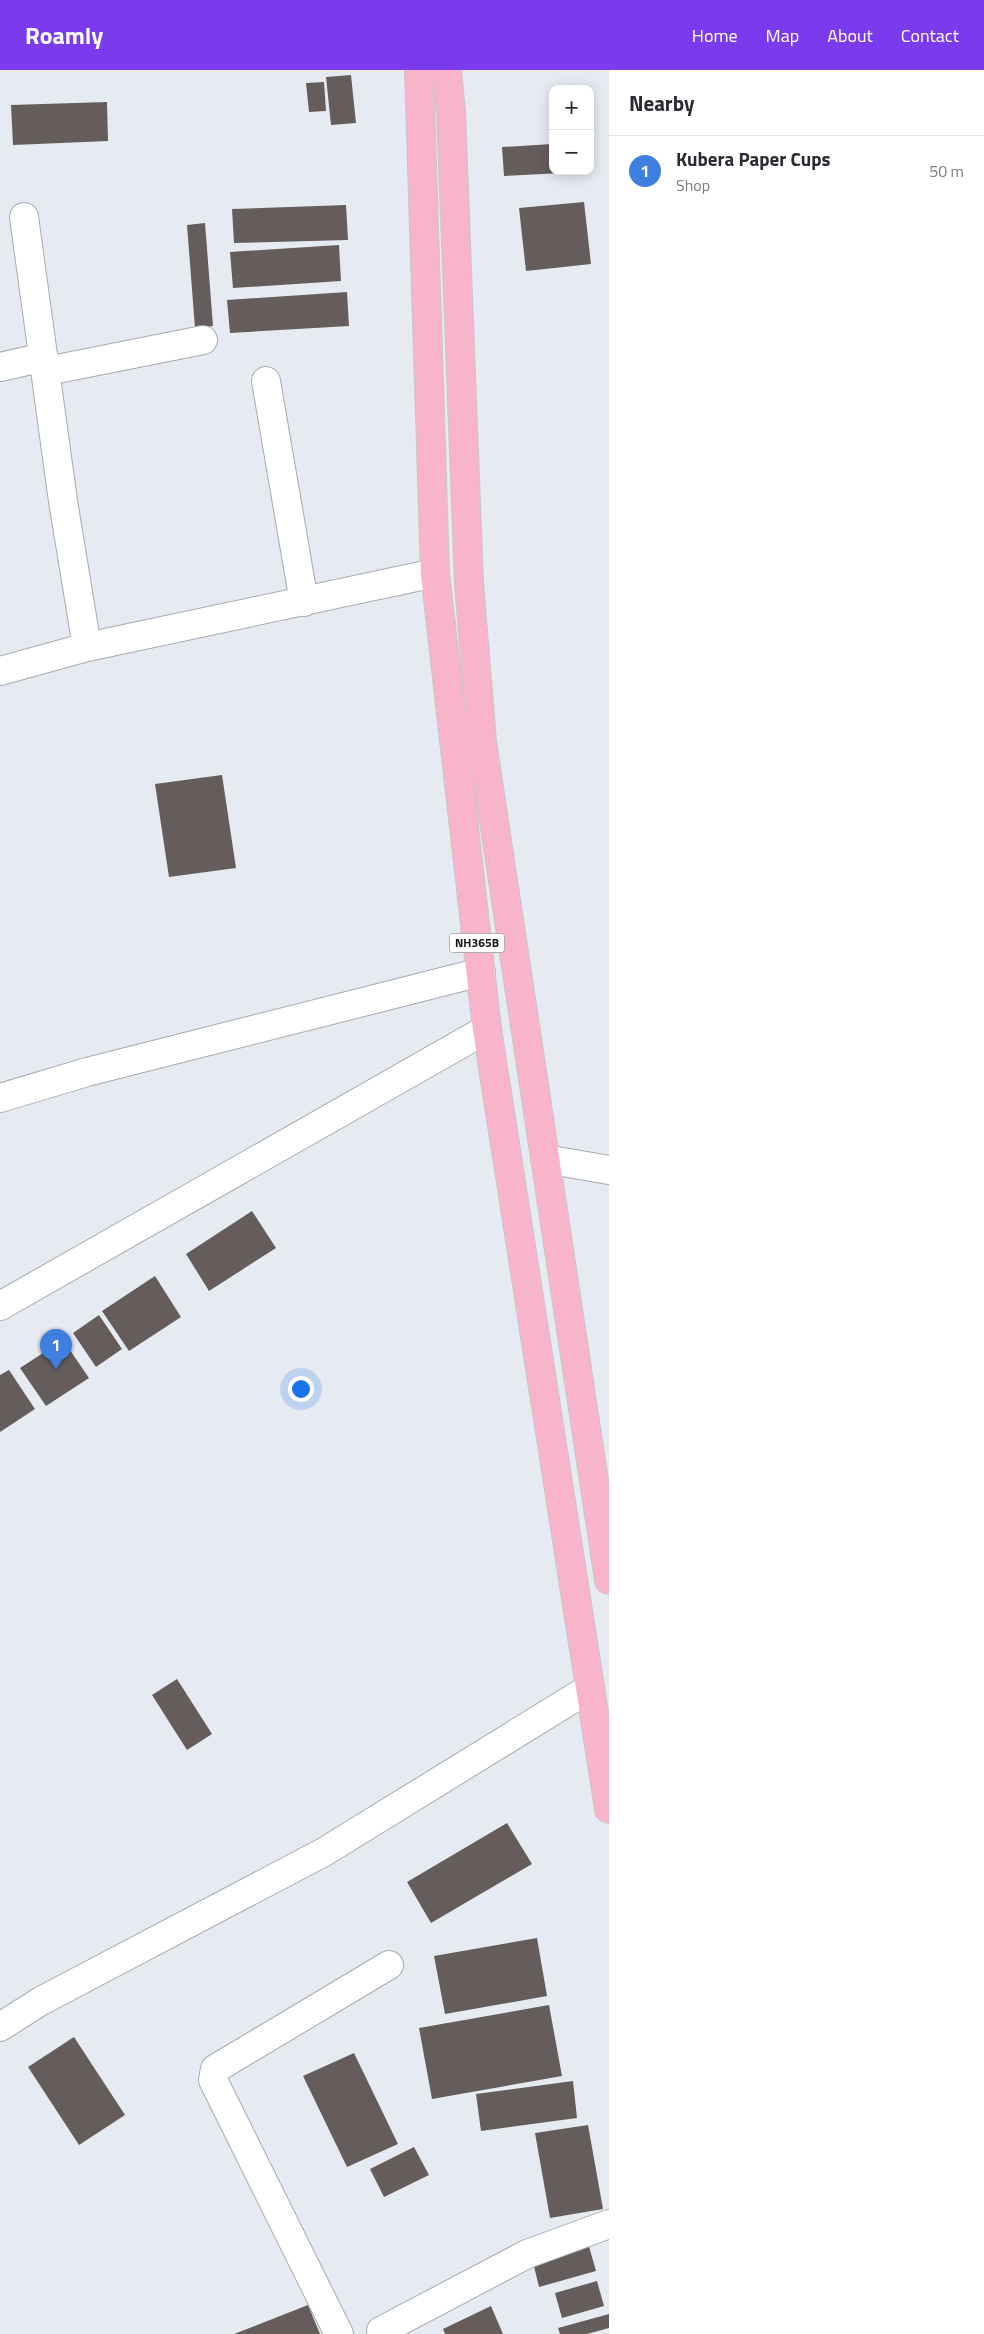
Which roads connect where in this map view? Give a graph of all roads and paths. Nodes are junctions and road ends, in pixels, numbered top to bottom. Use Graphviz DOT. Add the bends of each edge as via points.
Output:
graph roads {
  1 [pos="419,70"];
  2 [pos="447,70"];
  3 [pos="24,217"];
  4 [pos="203,340"];
  5 [pos="46,364"];
  6 [pos="0,367"];
  7 [pos="266,381"];
  8 [pos="435,573"];
  9 [pos="304,602"];
  10 [pos="87,647"];
  11 [pos="0,671"];
  12 [pos="481,972"];
  13 [pos="487,1028"];
  14 [pos="0,1098"];
  15 [pos="545,1159"];
  16 [pos="609,1170"];
  17 [pos="0,1306"];
  18 [pos="609,1580"];
  19 [pos="590,1688"];
  20 [pos="609,1808"];
  21 [pos="389,1965"];
  22 [pos="0,2027"];
  23 [pos="609,2224"];
  24 [pos="380,2333"];
  25 [pos="339,2334"];
  1 -- 8 [label="highway, NH365B"];
  2 -- 15 [label="highway, NH365B" via="469,583 482,742"];
  3 -- 5 [label="street"];
  4 -- 5 [label="street"];
  5 -- 6 [label="street"];
  5 -- 10 [label="street" via="63,502"];
  7 -- 9 [label="street"];
  8 -- 9 [label="street"];
  8 -- 12 [label="highway, NH365B"];
  9 -- 10 [label="street"];
  10 -- 11 [label="street"];
  12 -- 13 [label="highway, NH365B"];
  12 -- 14 [label="street" via="87,1072"];
  13 -- 17 [label="street"];
  13 -- 19 [label="highway, NH365B"];
  15 -- 16 [label="street"];
  15 -- 18 [label="highway, NH365B"];
  19 -- 20 [label="highway, NH365B"];
  19 -- 22 [label="street" via="324,1852 42,2001"];
  21 -- 25 [label="street" via="214,2070 213,2080"];
  23 -- 24 [label="street" via="527,2254"];
}
